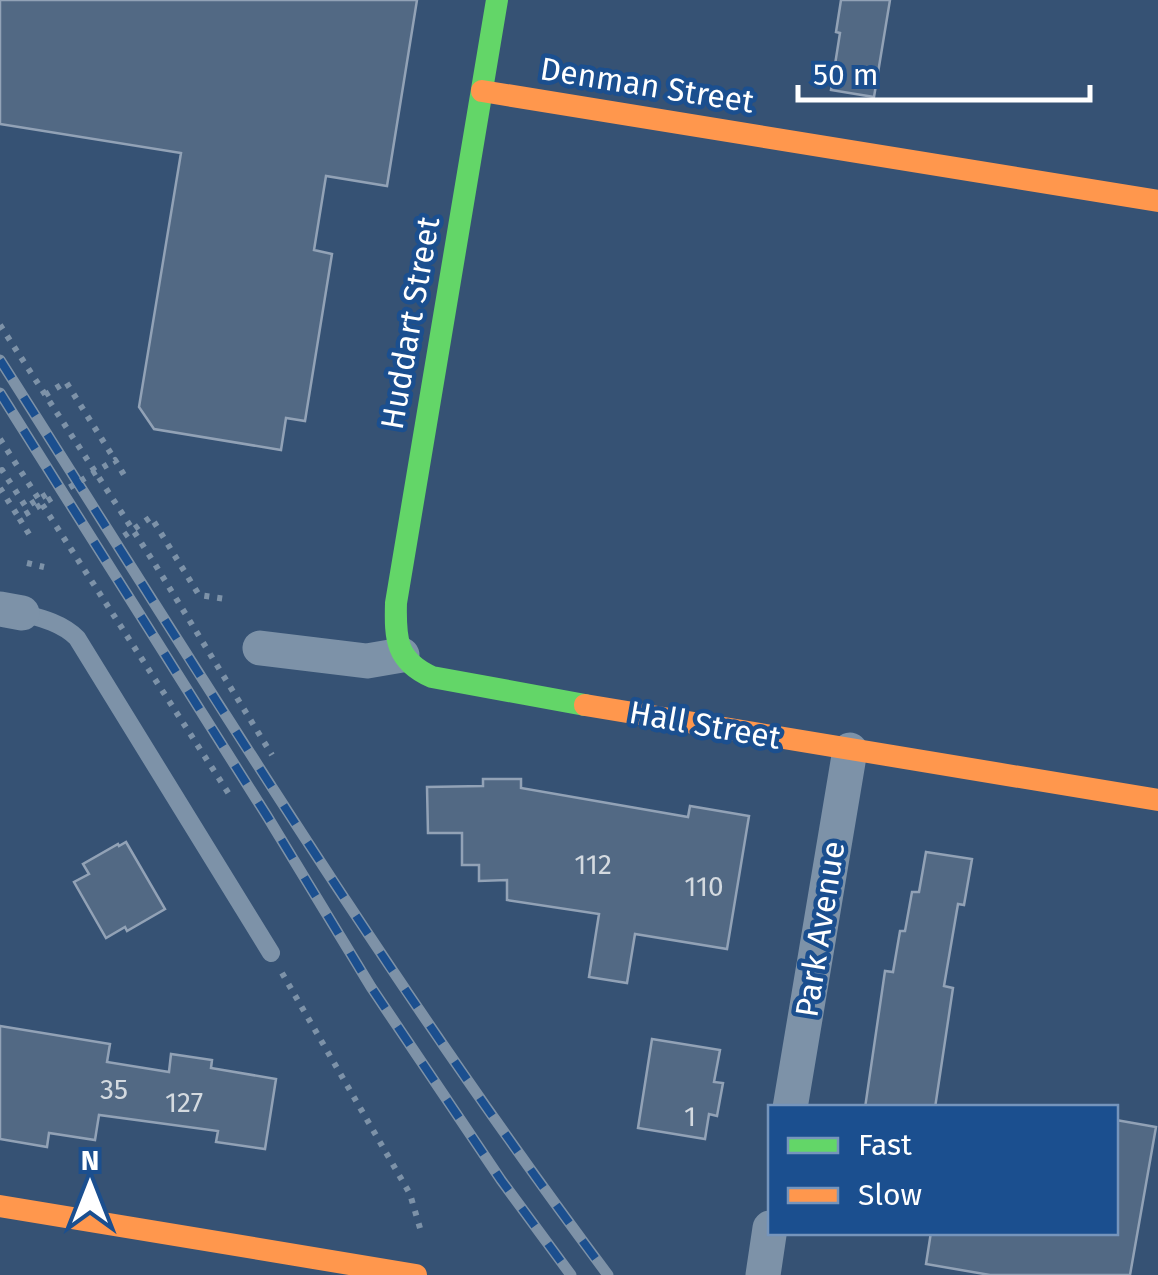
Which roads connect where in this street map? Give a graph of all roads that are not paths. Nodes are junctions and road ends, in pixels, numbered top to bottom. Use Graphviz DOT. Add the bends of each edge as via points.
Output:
graph roads {
  1 [pos="497,0"];
  2 [pos="482,91"];
  3 [pos="1158,201"];
  4 [pos="11,611"];
  5 [pos="260,648"];
  6 [pos="402,656"];
  7 [pos="850,750"];
  8 [pos="1158,800"];
  9 [pos="271,953"];
  10 [pos="791,1105"];
  11 [pos="0,1206"];
  12 [pos="769,1235"];
  13 [pos="416,1275"];
  14 [pos="762,1275"];
  1 -- 2 [label="street, Huddart Street"];
  2 -- 3 [label="street, Denman Street"];
  2 -- 6 [label="street, Huddart Street" via="396,603"];
  4 -- 9 [label="lane" via="56,624 77,638"];
  5 -- 6 [label="street" via="367,661"];
  6 -- 7 [label="street, Hall Street" via="422,674 448,682"];
  7 -- 8 [label="street, Hall Street"];
  7 -- 10 [label="street, Park Avenue"];
  11 -- 13 [label="street"];
  12 -- 14 [label="street"];
}
